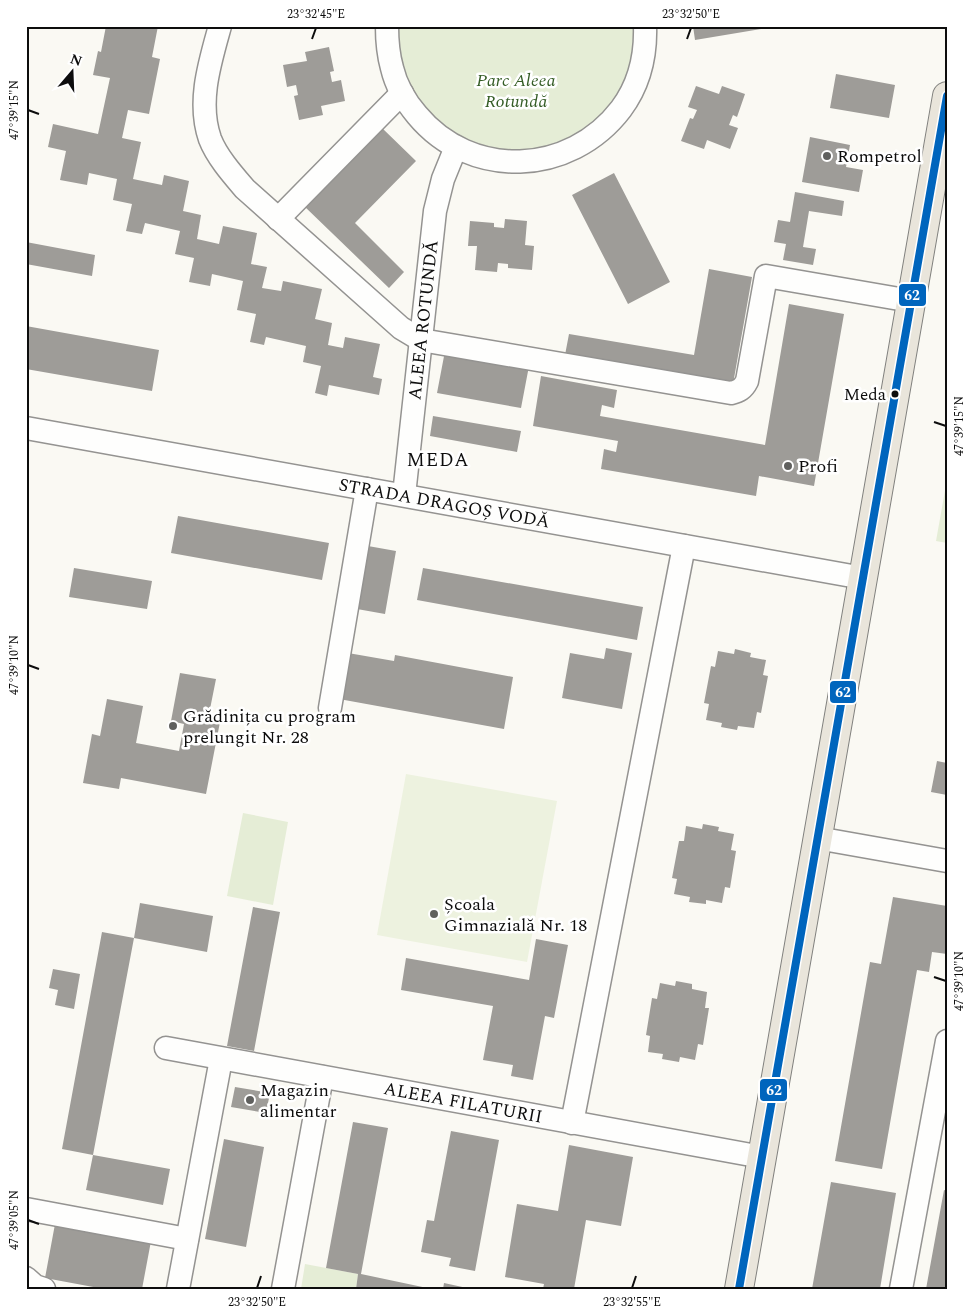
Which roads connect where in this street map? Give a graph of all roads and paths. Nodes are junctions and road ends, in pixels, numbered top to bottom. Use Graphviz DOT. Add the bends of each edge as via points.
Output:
graph roads {
  1 [pos="220,26"];
  2 [pos="387,26"];
  3 [pos="645,26"];
  4 [pos="402,92"];
  5 [pos="947,96"];
  6 [pos="456,147"];
  7 [pos="278,219"];
  8 [pos="911,302"];
  9 [pos="421,340"];
  10 [pos="26,428"];
  11 [pos="367,489"];
  12 [pos="404,495"];
  13 [pos="684,546"];
  14 [pos="863,578"];
  15 [pos="330,708"];
  16 [pos="817,838"];
  17 [pos="947,861"];
  18 [pos="947,1040"];
  19 [pos="166,1048"];
  20 [pos="221,1059"];
  21 [pos="322,1077"];
  22 [pos="572,1122"];
  23 [pos="762,1158"];
  24 [pos="26,1209"];
  25 [pos="187,1239"];
  26 [pos="26,1278"];
  27 [pos="44,1289"];
  28 [pos="178,1289"];
  29 [pos="282,1289"];
  30 [pos="739,1289"];
  31 [pos="901,1289"];
  1 -- 7 [label="street" via="206,86 204,110 210,139 244,189"];
  2 -- 4 [label="street" via="392,68"];
  3 -- 6 [label="street" via="643,61 627,100 599,133 581,145 541,160 520,162 499,161"];
  4 -- 6 [label="street" via="424,123"];
  4 -- 7 [label="street"];
  5 -- 8 [label="main road"];
  6 -- 9 [label="street, ALEEA ROTUNDĂ" via="435,211"];
  7 -- 9 [label="street" via="402,328"];
  8 -- 9 [label="street" via="766,276 747,381 744,388 731,393"];
  8 -- 14 [label="main road"];
  9 -- 12 [label="street, ALEEA ROTUNDĂ"];
  10 -- 11 [label="street, STRADA DRAGOȘ VODĂ"];
  11 -- 12 [label="street, STRADA DRAGOȘ VODĂ"];
  11 -- 15 [label="street"];
  12 -- 13 [label="street, STRADA DRAGOȘ VODĂ"];
  13 -- 14 [label="street, STRADA DRAGOȘ VODĂ"];
  13 -- 22 [label="street"];
  14 -- 16 [label="main road"];
  16 -- 17 [label="street"];
  16 -- 23 [label="main road"];
  18 -- 31 [label="street"];
  19 -- 20 [label="street, ALEEA FILATURII"];
  20 -- 21 [label="street, ALEEA FILATURII"];
  20 -- 25 [label="street"];
  21 -- 22 [label="street, ALEEA FILATURII"];
  21 -- 29 [label="street"];
  22 -- 23 [label="street, ALEEA FILATURII"];
  23 -- 30 [label="main road"];
  24 -- 25 [label="street"];
  25 -- 28 [label="street"];
  26 -- 27 [label="street"];
}
